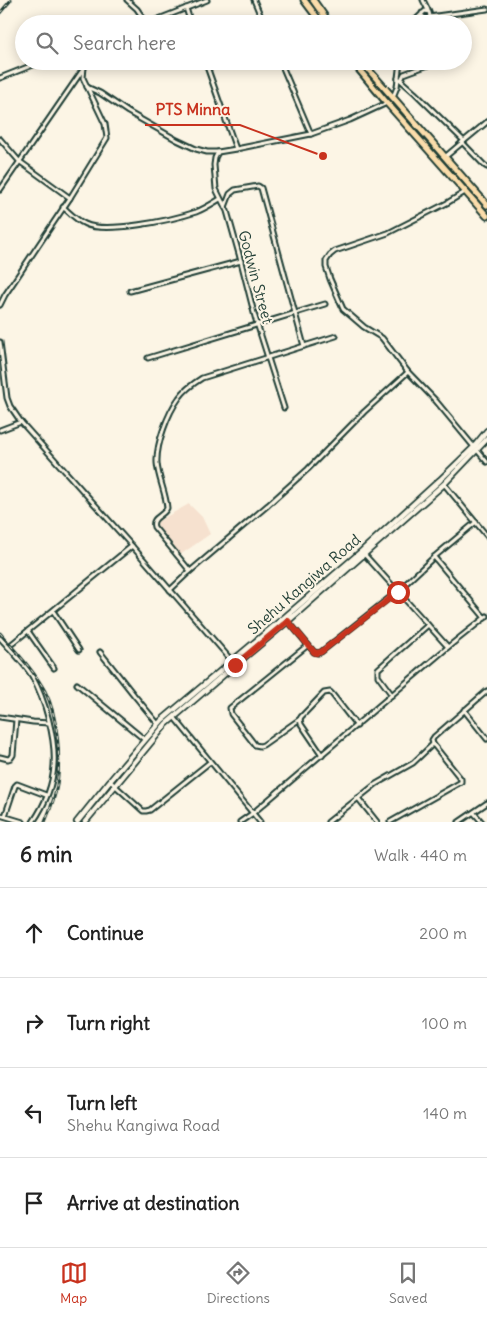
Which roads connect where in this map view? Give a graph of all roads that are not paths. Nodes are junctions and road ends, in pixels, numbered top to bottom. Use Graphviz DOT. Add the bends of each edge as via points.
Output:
graph roads {
  1 [pos="127,0"];
  2 [pos="207,0"];
  3 [pos="254,0"];
  4 [pos="304,0"];
  5 [pos="312,0"];
  6 [pos="423,0"];
  7 [pos="186,8"];
  8 [pos="487,9"];
  9 [pos="423,12"];
  10 [pos="141,15"];
  11 [pos="169,15"];
  12 [pos="188,15"];
  13 [pos="260,15"];
  14 [pos="315,15"];
  15 [pos="323,15"];
  16 [pos="420,15"];
  17 [pos="422,15"];
  18 [pos="428,15"];
  19 [pos="447,15"];
  20 [pos="20,70"];
  21 [pos="82,70"];
  22 [pos="84,70"];
  23 [pos="208,70"];
  24 [pos="284,70"];
  25 [pos="359,70"];
  26 [pos="369,70"];
  27 [pos="400,70"];
  28 [pos="415,70"];
  29 [pos="0,78"];
  30 [pos="400,79"];
  31 [pos="86,87"];
  32 [pos="393,97"];
  33 [pos="387,104"];
  34 [pos="487,122"];
  35 [pos="311,134"];
  36 [pos="0,139"];
  37 [pos="463,141"];
  38 [pos="236,149"];
  39 [pos="218,152"];
  40 [pos="445,157"];
  41 [pos="19,161"];
  42 [pos="487,167"];
  43 [pos="0,190"];
  44 [pos="466,192"];
  45 [pos="70,198"];
  46 [pos="220,199"];
  47 [pos="487,205"];
  48 [pos="63,207"];
  49 [pos="225,207"];
  50 [pos="487,216"];
  51 [pos="241,261"];
  52 [pos="130,291"];
  53 [pos="325,304"];
  54 [pos="0,305"];
  55 [pos="295,313"];
  56 [pos="258,325"];
  57 [pos="336,336"];
  58 [pos="0,342"];
  59 [pos="304,346"];
  60 [pos="268,357"];
  61 [pos="148,358"];
  62 [pos="408,372"];
  63 [pos="284,408"];
  64 [pos="21,422"];
  65 [pos="0,430"];
  66 [pos="487,431"];
  67 [pos="487,438"];
  68 [pos="475,448"];
  69 [pos="487,462"];
  70 [pos="444,484"];
  71 [pos="476,522"];
  72 [pos="486,533"];
  73 [pos="132,546"];
  74 [pos="364,554"];
  75 [pos="434,556"];
  76 [pos="190,571"];
  77 [pos="170,590"];
  78 [pos="398,592"];
  79 [pos="53,611"];
  80 [pos="486,617"];
  81 [pos="288,621"];
  82 [pos="428,625"];
  83 [pos="28,631"];
  84 [pos="0,638"];
  85 [pos="308,645"];
  86 [pos="8,647"];
  87 [pos="448,648"];
  88 [pos="80,650"];
  89 [pos="100,652"];
  90 [pos="232,661"];
  91 [pos="54,668"];
  92 [pos="77,684"];
  93 [pos="487,691"];
  94 [pos="392,695"];
  95 [pos="464,710"];
  96 [pos="0,717"];
  97 [pos="174,717"];
  98 [pos="16,720"];
  99 [pos="300,720"];
  100 [pos="49,723"];
  101 [pos="158,724"];
  102 [pos="356,726"];
  103 [pos="487,739"];
  104 [pos="145,740"];
  105 [pos="433,744"];
  106 [pos="322,755"];
  107 [pos="0,757"];
  108 [pos="210,762"];
  109 [pos="110,780"];
  110 [pos="116,784"];
  111 [pos="46,795"];
  112 [pos="358,798"];
  113 [pos="487,803"];
  114 [pos="253,813"];
  115 [pos="474,813"];
  116 [pos="0,815"];
  117 [pos="6,816"];
  118 [pos="23,822"];
  119 [pos="33,822"];
  120 [pos="77,822"];
  121 [pos="85,822"];
  122 [pos="240,822"];
  123 [pos="260,822"];
  124 [pos="328,822"];
  125 [pos="377,822"];
  126 [pos="390,822"];
  127 [pos="460,822"];
  128 [pos="482,822"];
  1 -- 10 [label="street"];
  2 -- 7 [label="street"];
  3 -- 13 [label="street"];
  4 -- 14 [label="main road"];
  5 -- 15 [label="main road"];
  6 -- 9 [label="street"];
  6 -- 18 [label="street"];
  7 -- 11 [label="street"];
  7 -- 12 [label="street"];
  8 -- 19 [label="street"];
  9 -- 16 [label="street"];
  9 -- 17 [label="street"];
  9 -- 18 [label="street" via="426,10"];
  20 -- 29 [label="street"];
  21 -- 41 [label="street"];
  22 -- 31 [label="street"];
  23 -- 38 [label="street"];
  24 -- 35 [label="street"];
  25 -- 33 [label="main road"];
  26 -- 32 [label="main road"];
  27 -- 30 [label="street"];
  28 -- 30 [label="street"];
  30 -- 32 [label="street"];
  30 -- 37 [label="street"];
  31 -- 39 [label="street" via="177,140 206,152"];
  31 -- 45 [label="street" via="105,124 107,138"];
  32 -- 40 [label="main road"];
  33 -- 35 [label="street"];
  33 -- 44 [label="main road"];
  34 -- 37 [label="street"];
  35 -- 38 [label="street"];
  36 -- 41 [label="street"];
  37 -- 40 [label="street"];
  37 -- 42 [label="street"];
  38 -- 39 [label="street"];
  39 -- 46 [label="street, Godwin Street" via="214,177"];
  40 -- 47 [label="main road"];
  41 -- 43 [label="street"];
  41 -- 45 [label="street"];
  44 -- 50 [label="main road"];
  44 -- 62 [label="street" via="388,233 335,251 326,261 343,310 382,338"];
  45 -- 48 [label="street"];
  46 -- 48 [label="street" via="197,212 167,220 108,228 85,224"];
  46 -- 49 [label="street, Godwin Street"];
  48 -- 54 [label="street"];
  49 -- 51 [label="street, Godwin Street"];
  49 -- 55 [label="street" via="235,190 261,188"];
  51 -- 52 [label="street"];
  51 -- 56 [label="street, Godwin Street"];
  53 -- 55 [label="street"];
  55 -- 56 [label="street"];
  55 -- 59 [label="street"];
  56 -- 60 [label="street, Godwin Street"];
  56 -- 61 [label="street"];
  57 -- 59 [label="street"];
  58 -- 64 [label="street" via="7,398"];
  59 -- 60 [label="street"];
  60 -- 63 [label="street, Godwin Street"];
  60 -- 76 [label="street" via="202,378 180,397 166,425 157,463 167,508 152,523"];
  62 -- 68 [label="street"];
  62 -- 76 [label="street" via="308,469"];
  64 -- 65 [label="street"];
  64 -- 73 [label="street"];
  66 -- 68 [label="main road, Shehu Kangiwa Road"];
  67 -- 68 [label="main road, Shehu Kangiwa Road"];
  68 -- 69 [label="street"];
  68 -- 70 [label="main road, Shehu Kangiwa Road"];
  68 -- 90 [label="main road, Shehu Kangiwa Road" via="362,551"];
  70 -- 71 [label="street"];
  70 -- 74 [label="main road, Shehu Kangiwa Road"];
  71 -- 72 [label="street"];
  71 -- 75 [label="street"];
  73 -- 77 [label="street"];
  73 -- 79 [label="street"];
  74 -- 78 [label="street"];
  74 -- 81 [label="main road, Shehu Kangiwa Road"];
  75 -- 78 [label="street"];
  75 -- 80 [label="street"];
  76 -- 77 [label="street"];
  77 -- 90 [label="street"];
  78 -- 82 [label="street"];
  78 -- 85 [label="street" via="321,652 316,653"];
  79 -- 83 [label="street"];
  79 -- 88 [label="street"];
  80 -- 87 [label="street"];
  81 -- 85 [label="street"];
  81 -- 97 [label="main road, Shehu Kangiwa Road"];
  82 -- 87 [label="street"];
  82 -- 94 [label="street" via="378,669 378,676"];
  83 -- 86 [label="street"];
  83 -- 91 [label="street"];
  84 -- 86 [label="street"];
  85 -- 99 [label="street" via="230,708 231,714 258,746"];
  86 -- 100 [label="street" via="31,675"];
  87 -- 94 [label="street"];
  89 -- 101 [label="street"];
  90 -- 101 [label="main road, Shehu Kangiwa Road"];
  92 -- 104 [label="street"];
  93 -- 95 [label="street"];
  94 -- 102 [label="street"];
  95 -- 103 [label="street"];
  95 -- 105 [label="street" via="434,737"];
  96 -- 98 [label="street"];
  97 -- 108 [label="street"];
  97 -- 110 [label="main road, Shehu Kangiwa Road"];
  98 -- 100 [label="street"];
  98 -- 107 [label="street" via="13,755 8,759"];
  99 -- 102 [label="street" via="324,693 330,692"];
  99 -- 106 [label="street"];
  100 -- 111 [label="street" via="54,764"];
  101 -- 104 [label="main road, Shehu Kangiwa Road"];
  102 -- 106 [label="street"];
  104 -- 109 [label="main road, Shehu Kangiwa Road"];
  105 -- 112 [label="street" via="412,763"];
  105 -- 126 [label="street" via="462,779 461,782"];
  106 -- 114 [label="street"];
  108 -- 110 [label="street" via="146,811"];
  108 -- 114 [label="street"];
  109 -- 110 [label="street"];
  109 -- 120 [label="main road, Shehu Kangiwa Road"];
  110 -- 121 [label="main road, Shehu Kangiwa Road"];
  111 -- 117 [label="street" via="17,784"];
  111 -- 119 [label="street"];
  112 -- 124 [label="street"];
  112 -- 125 [label="street"];
  113 -- 115 [label="street"];
  114 -- 122 [label="street"];
  114 -- 123 [label="street"];
  115 -- 127 [label="street"];
  115 -- 128 [label="street"];
  116 -- 117 [label="street"];
  117 -- 118 [label="street"];
}
